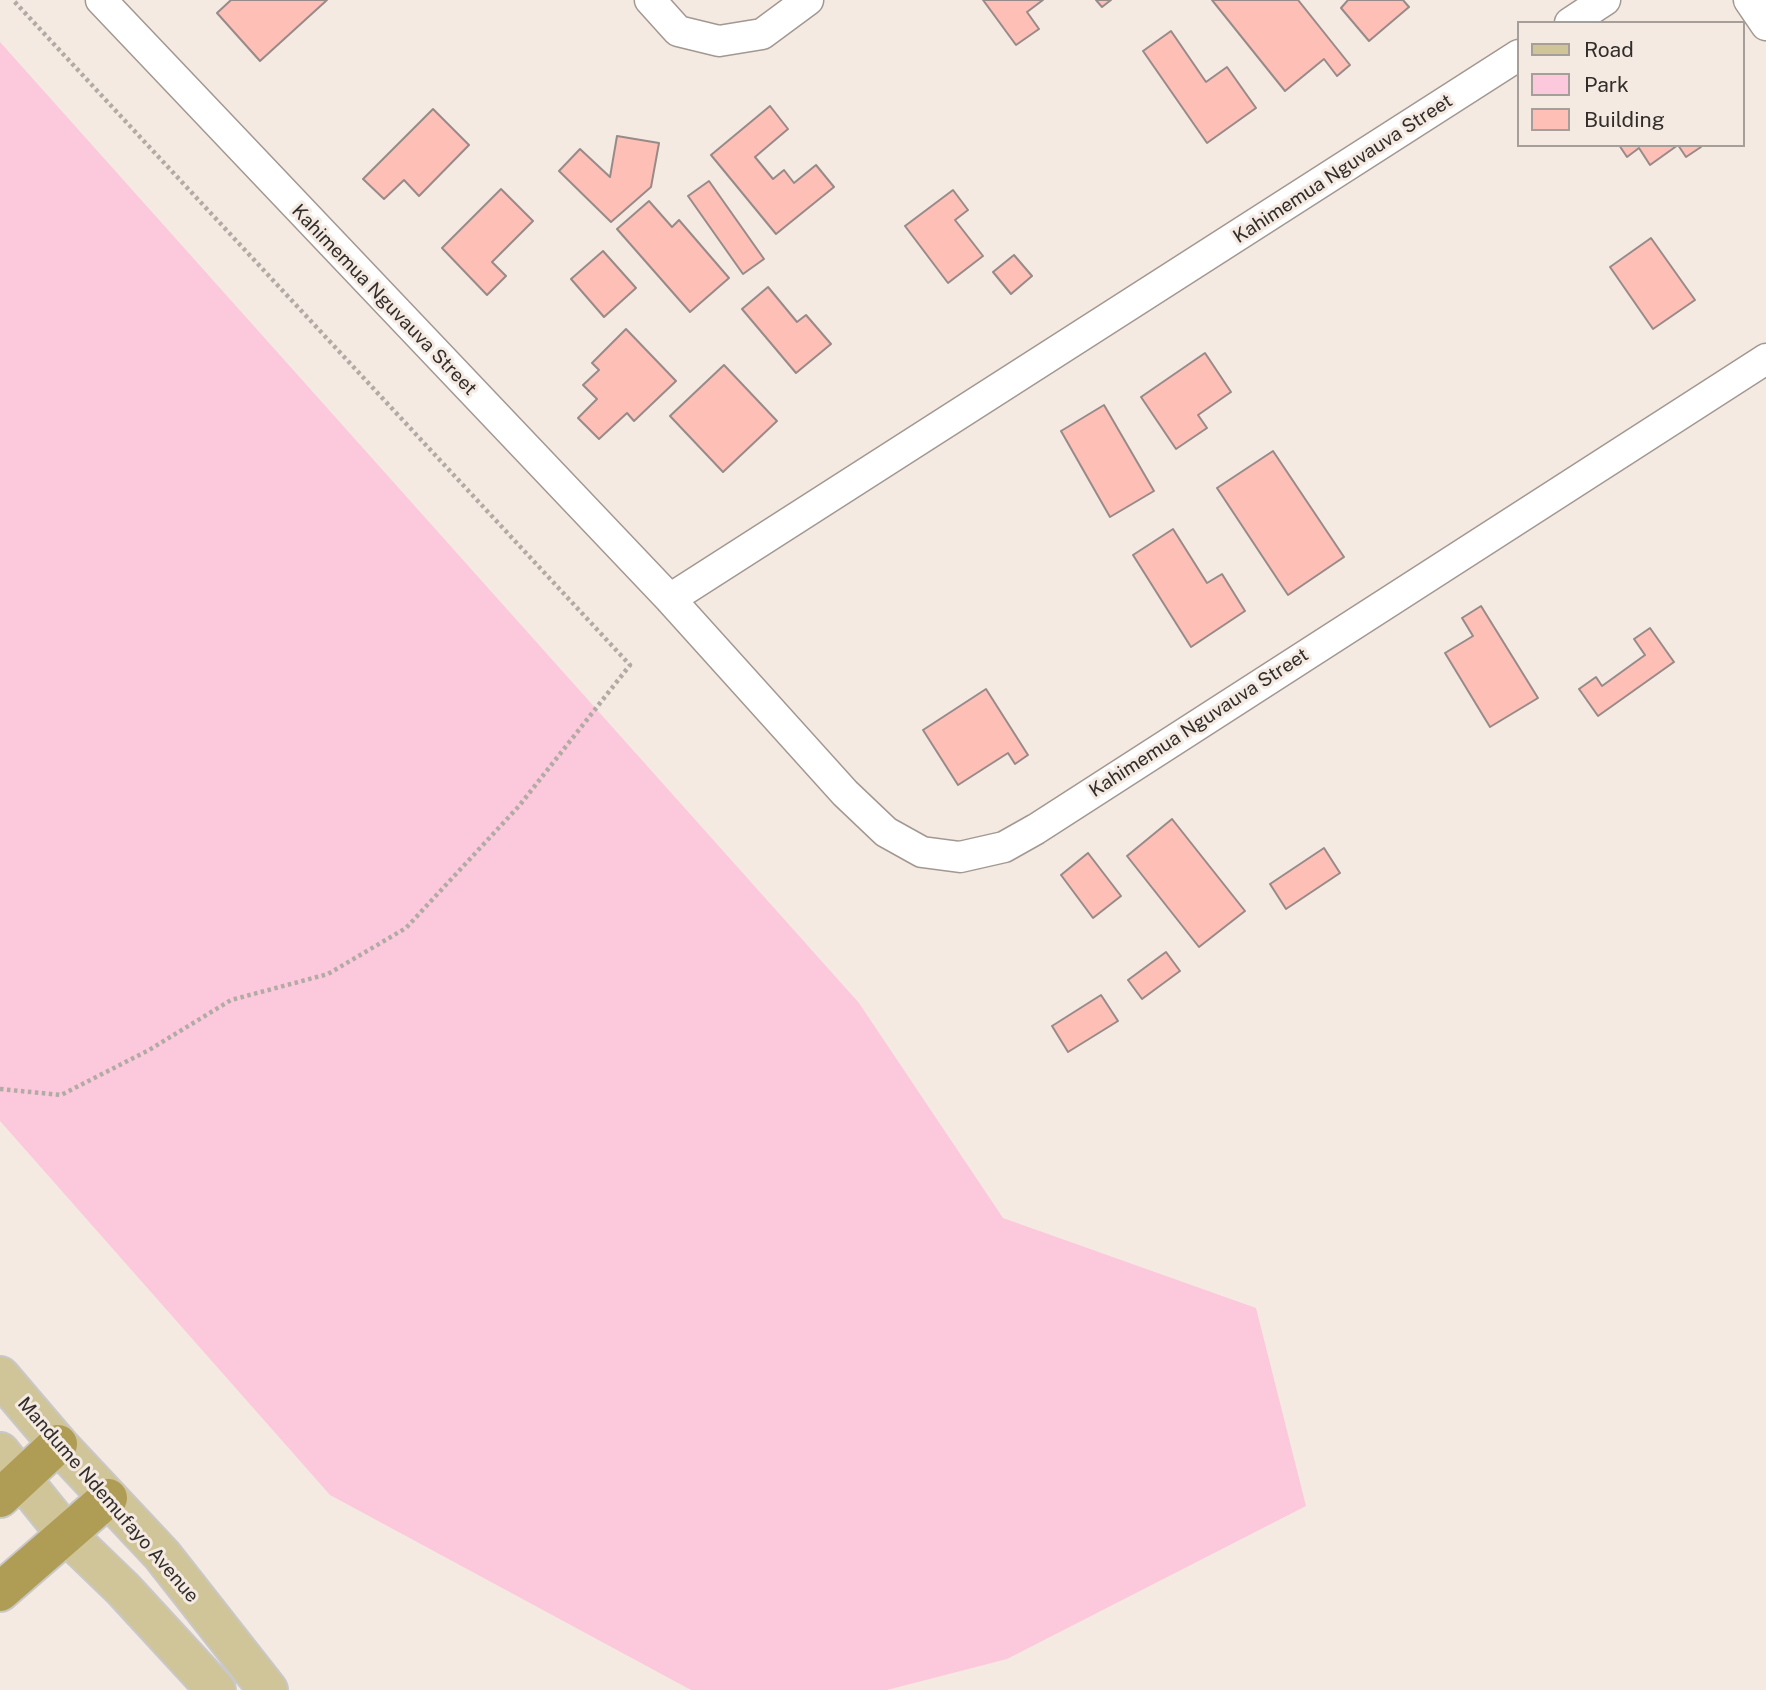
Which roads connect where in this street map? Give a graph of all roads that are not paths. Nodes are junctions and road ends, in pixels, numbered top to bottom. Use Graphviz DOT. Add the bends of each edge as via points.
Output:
graph roads {
  1 [pos="101,0"];
  2 [pos="650,0"];
  3 [pos="808,0"];
  4 [pos="1605,0"];
  5 [pos="1749,0"];
  6 [pos="1573,21"];
  7 [pos="1766,25"];
  8 [pos="1518,56"];
  9 [pos="1766,359"];
  10 [pos="670,598"];
  11 [pos="0,1376"];
  12 [pos="58,1444"];
  13 [pos="7,1476"];
  14 [pos="108,1498"];
  15 [pos="66,1534"];
  16 [pos="0,1592"];
  17 [pos="216,1690"];
  18 [pos="268,1690"];
  1 -- 10 [label="street, Kahimemua Nguvauva Street"];
  2 -- 3 [label="street" via="678,30 719,41 762,34"];
  4 -- 6 [label="street"];
  5 -- 7 [label="street"];
  8 -- 10 [label="street, Kahimemua Nguvauva Street"];
  9 -- 10 [label="street, Kahimemua Nguvauva Street" via="1036,829 1004,846 960,857 922,852 886,832 845,793"];
  11 -- 12 [label="main road, Mandume Ndemufayo Avenue"];
  12 -- 13 [label="highway"];
  12 -- 14 [label="main road, Mandume Ndemufayo Avenue"];
  13 -- 15 [label="main road"];
  14 -- 15 [label="highway"];
  14 -- 18 [label="main road, Mandume Ndemufayo Avenue" via="162,1555"];
  15 -- 16 [label="highway"];
  15 -- 17 [label="main road"];
}
